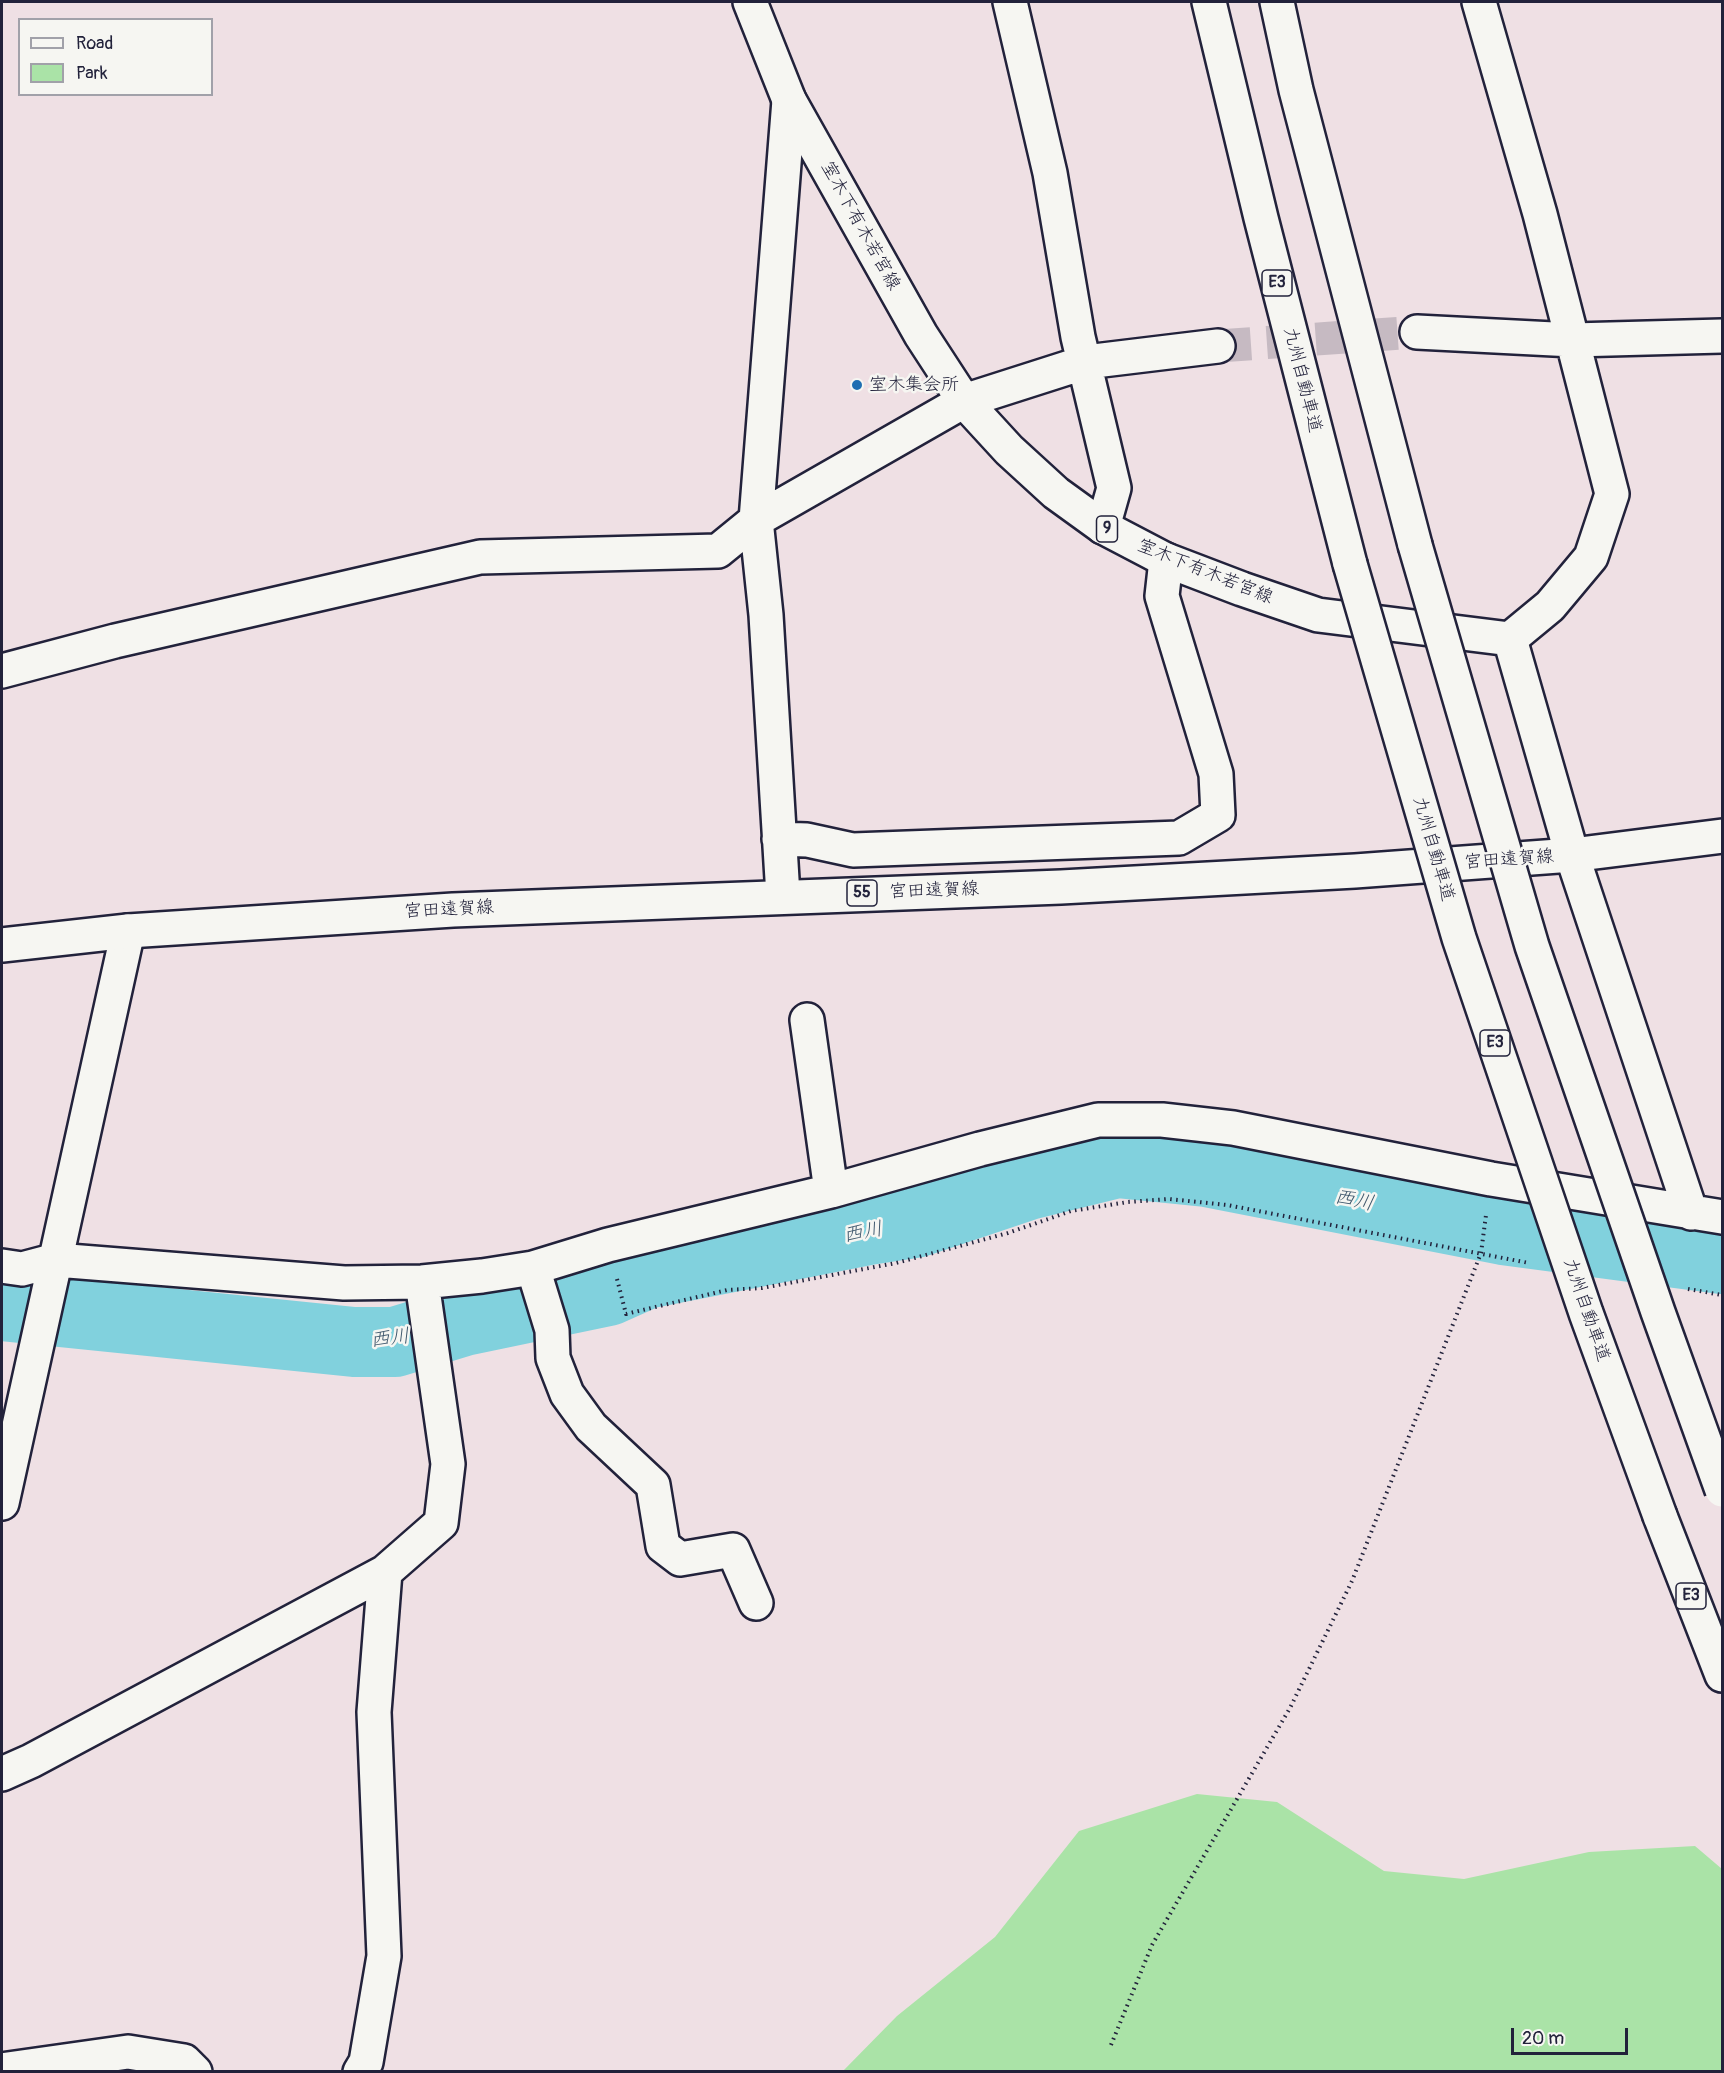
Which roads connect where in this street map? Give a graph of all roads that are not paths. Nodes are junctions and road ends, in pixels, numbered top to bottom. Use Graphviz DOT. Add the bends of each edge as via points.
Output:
graph roads {
  1 [pos="750,2"];
  2 [pos="1010,2"];
  3 [pos="1209,2"];
  4 [pos="1277,2"];
  5 [pos="1479,2"];
  6 [pos="789,100"];
  7 [pos="1418,333"];
  8 [pos="1722,336"];
  9 [pos="1573,340"];
  10 [pos="1218,346"];
  11 [pos="1086,362"];
  12 [pos="964,401"];
  13 [pos="756,520"];
  14 [pos="1102,526"];
  15 [pos="1166,560"];
  16 [pos="1510,639"];
  17 [pos="2,671"];
  18 [pos="1722,836"];
  19 [pos="779,839"];
  20 [pos="1572,855"];
  21 [pos="783,896"];
  22 [pos="128,931"];
  23 [pos="2,945"];
  24 [pos="807,1020"];
  25 [pos="831,1191"];
  26 [pos="1691,1213"];
  27 [pos="1722,1217"];
  28 [pos="56,1260"];
  29 [pos="2,1266"];
  30 [pos="533,1268"];
  31 [pos="422,1282"];
  32 [pos="1722,1490"];
  33 [pos="2,1503"];
  34 [pos="385,1572"];
  35 [pos="756,1603"];
  36 [pos="1722,1675"];
  37 [pos="2,1774"];
  38 [pos="2,2070"];
  39 [pos="195,2072"];
  40 [pos="360,2072"];
  1 -- 6 [label="main road, 室木下有木若宮線 / 9"];
  2 -- 11 [label="main road" via="1050,173 1078,337"];
  3 -- 36 [label="main road, 九州自動車道 / E3, bridge" via="1350,564 1459,938 1587,1313"];
  4 -- 32 [label="main road, bridge" via="1296,90 1415,545 1532,946"];
  5 -- 9 [label="main road"];
  6 -- 12 [label="main road, 室木下有木若宮線 / 9" via="921,335"];
  6 -- 13 [label="main road"];
  7 -- 9 [label="main road"];
  8 -- 9 [label="main road"];
  9 -- 16 [label="main road" via="1612,494 1591,557 1550,606"];
  10 -- 11 [label="main road"];
  11 -- 12 [label="main road"];
  11 -- 14 [label="main road" via="1114,488"];
  12 -- 13 [label="main road"];
  12 -- 14 [label="main road, 室木下有木若宮線 / 9" via="1056,493"];
  13 -- 17 [label="main road" via="718,551 480,557"];
  13 -- 19 [label="main road" via="766,615"];
  14 -- 15 [label="main road, 室木下有木若宮線 / 9"];
  15 -- 16 [label="main road, 室木下有木若宮線 / 9" via="1318,615"];
  15 -- 19 [label="main road" via="1162,596 1216,774 1218,815 1179,838 853,850 807,840"];
  16 -- 20 [label="main road"];
  18 -- 20 [label="main road, 宮田遠賀線 / 55"];
  19 -- 21 [label="main road"];
  20 -- 21 [label="main road, 宮田遠賀線 / 55" via="1073,887"];
  20 -- 26 [label="main road"];
  21 -- 22 [label="main road, 宮田遠賀線 / 55" via="453,910"];
  22 -- 23 [label="main road, 宮田遠賀線 / 55"];
  22 -- 28 [label="main road"];
  24 -- 25 [label="main road"];
  25 -- 26 [label="main road" via="1098,1120 1162,1120 1233,1128 1491,1179"];
  25 -- 30 [label="main road" via="608,1245"];
  26 -- 27 [label="main road"];
  28 -- 29 [label="main road" via="22,1269"];
  28 -- 31 [label="main road" via="344,1283"];
  28 -- 33 [label="main road"];
  30 -- 31 [label="main road"];
  30 -- 35 [label="main road" via="552,1330 554,1358 567,1394 591,1427 653,1485 663,1546 680,1559 733,1550"];
  31 -- 34 [label="main road" via="448,1464 441,1523"];
  34 -- 37 [label="main road"];
  34 -- 40 [label="main road" via="374,1712 384,1956 366,2062"];
  38 -- 39 [label="main road" via="128,2052 184,2061"];
}
